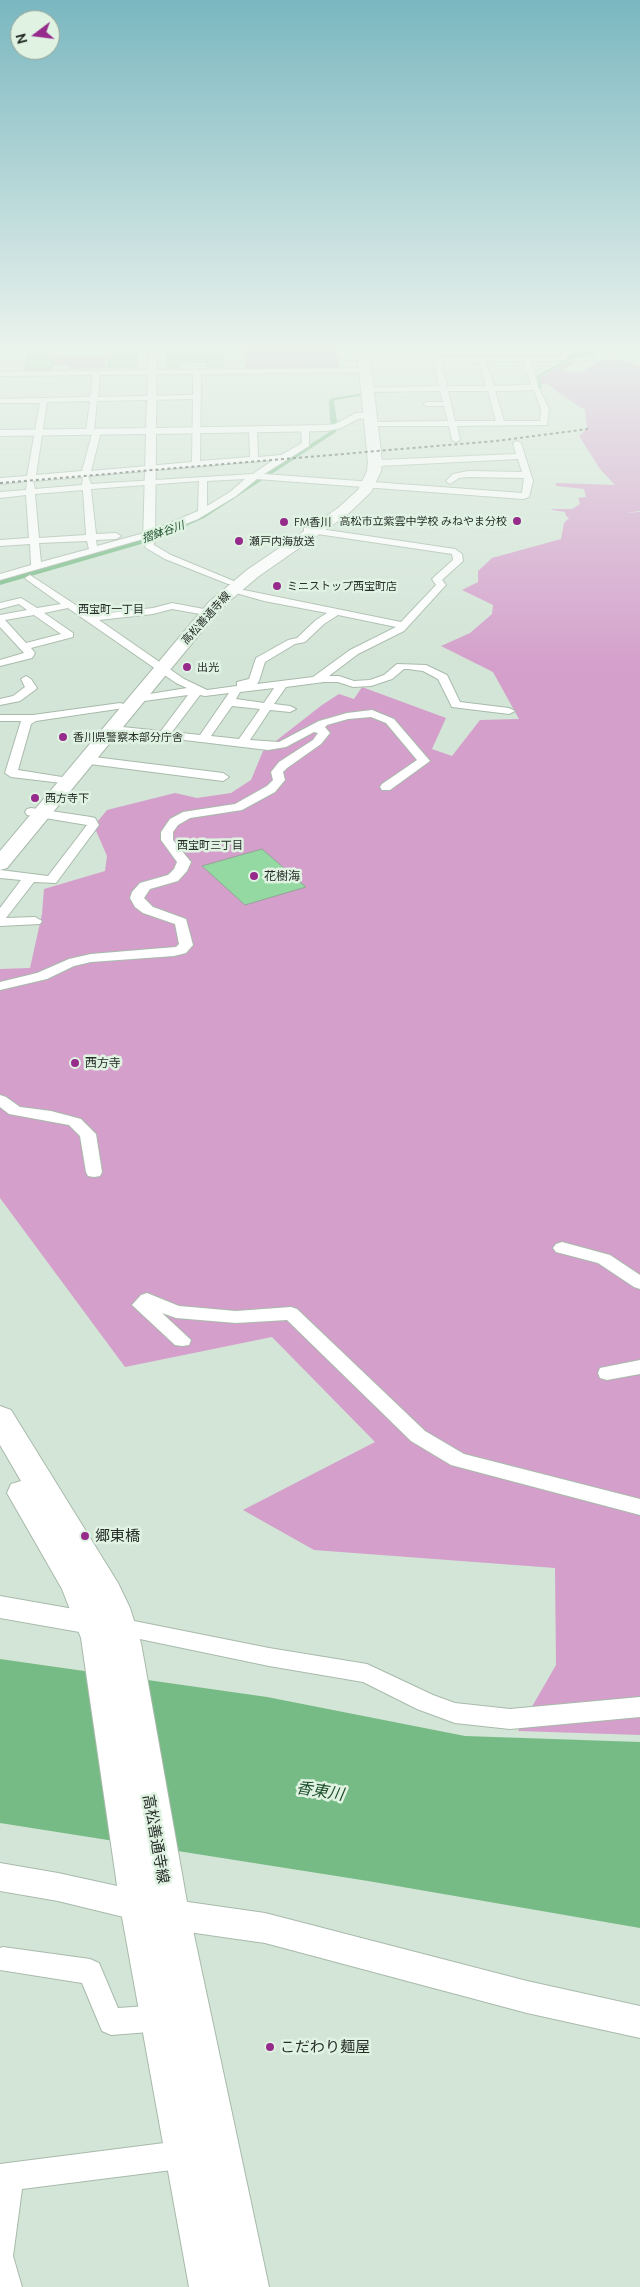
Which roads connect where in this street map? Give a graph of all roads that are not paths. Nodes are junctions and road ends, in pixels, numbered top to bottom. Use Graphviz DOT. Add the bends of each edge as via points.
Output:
graph roads {
  1 [pos="35,455"];
  2 [pos="90,455"];
  3 [pos="151,455"];
  4 [pos="196,455"];
  5 [pos="254,455"];
  6 [pos="286,455"];
  7 [pos="368,455"];
  8 [pos="521,456"];
  9 [pos="282,457"];
  10 [pos="254,459"];
  11 [pos="379,463"];
  12 [pos="196,464"];
  13 [pos="151,469"];
  14 [pos="527,475"];
  15 [pos="260,476"];
  16 [pos="203,478"];
  17 [pos="86,480"];
  18 [pos="0,481"];
  19 [pos="450,481"];
  20 [pos="150,482"];
  21 [pos="365,484"];
  22 [pos="30,485"];
  23 [pos="237,494"];
  24 [pos="0,495"];
  25 [pos="206,511"];
  26 [pos="310,531"];
  27 [pos="90,537"];
  28 [pos="148,539"];
  29 [pos="34,540"];
  30 [pos="0,543"];
  31 [pos="92,549"];
  32 [pos="36,566"];
  33 [pos="0,577"];
  34 [pos="30,578"];
  35 [pos="0,586"];
  36 [pos="232,586"];
  37 [pos="70,605"];
  38 [pos="0,606"];
  39 [pos="37,612"];
  40 [pos="200,612"];
  41 [pos="336,612"];
  42 [pos="90,618"];
  43 [pos="0,620"];
  44 [pos="403,625"];
  45 [pos="23,647"];
  46 [pos="0,663"];
  47 [pos="159,666"];
  48 [pos="26,679"];
  49 [pos="316,680"];
  50 [pos="283,683"];
  51 [pos="236,689"];
  52 [pos="197,690"];
  53 [pos="137,699"];
  54 [pos="5,702"];
  55 [pos="230,702"];
  56 [pos="120,706"];
  57 [pos="267,706"];
  58 [pos="290,709"];
  59 [pos="509,711"];
  60 [pos="14,717"];
  61 [pos="0,718"];
  62 [pos="33,718"];
  63 [pos="113,729"];
  64 [pos="312,729"];
  65 [pos="164,735"];
  66 [pos="204,739"];
  67 [pos="242,743"];
  68 [pos="86,760"];
  69 [pos="223,777"];
  70 [pos="58,780"];
  71 [pos="386,787"];
  72 [pos="36,813"];
  73 [pos="0,848"];
  74 [pos="0,864"];
  75 [pos="0,874"];
  76 [pos="30,878"];
  77 [pos="0,917"];
  78 [pos="35,921"];
  79 [pos="0,922"];
  80 [pos="0,986"];
  81 [pos="0,1100"];
  82 [pos="94,1172"];
  83 [pos="562,1248"];
  84 [pos="640,1283"];
  85 [pos="182,1340"];
  86 [pos="640,1367"];
  87 [pos="607,1372"];
  88 [pos="0,1418"];
  89 [pos="0,1454"];
  90 [pos="640,1507"];
  91 [pos="0,1607"];
  92 [pos="109,1633"];
  93 [pos="640,1708"];
  94 [pos="0,1877"];
  95 [pos="40,1884"];
  96 [pos="0,1892"];
  97 [pos="154,1904"];
  98 [pos="3,1959"];
  99 [pos="162,2018"];
  100 [pos="640,2022"];
  101 [pos="188,2157"];
  102 [pos="4,2178"];
  103 [pos="0,2252"];
  104 [pos="0,2261"];
  105 [pos="7,2287"];
  106 [pos="214,2287"];
  107 [pos="245,2287"];
  1 -- 22 [label="street"];
  2 -- 17 [label="street"];
  3 -- 13 [label="street"];
  4 -- 12 [label="street"];
  5 -- 10 [label="street"];
  6 -- 9 [label="street"];
  7 -- 21 [label="main road, 高松善通寺線"];
  8 -- 11 [label="street" via="464,462"];
  8 -- 14 [label="street"];
  9 -- 10 [label="street"];
  9 -- 15 [label="street"];
  10 -- 12 [label="street"];
  12 -- 13 [label="street"];
  13 -- 17 [label="street"];
  13 -- 20 [label="street"];
  14 -- 19 [label="street" via="468,474"];
  14 -- 21 [label="street" via="526,495 520,496"];
  15 -- 16 [label="street"];
  15 -- 21 [label="street"];
  15 -- 23 [label="street"];
  16 -- 20 [label="street"];
  16 -- 25 [label="street" via="202,510"];
  17 -- 20 [label="street"];
  17 -- 22 [label="street"];
  17 -- 22 [label="street"];
  17 -- 27 [label="street"];
  18 -- 22 [label="street"];
  20 -- 28 [label="street"];
  21 -- 26 [label="main road, 高松善通寺線"];
  22 -- 24 [label="street"];
  22 -- 29 [label="street"];
  23 -- 25 [label="street"];
  23 -- 28 [label="street" via="242,496 199,522"];
  25 -- 28 [label="street"];
  26 -- 36 [label="main road, 高松善通寺線"];
  26 -- 44 [label="street" via="457,554 458,561 437,579 441,585"];
  27 -- 28 [label="street"];
  27 -- 29 [label="street"];
  27 -- 31 [label="street"];
  28 -- 31 [label="street"];
  28 -- 34 [label="street"];
  28 -- 36 [label="street" via="168,557"];
  29 -- 30 [label="street"];
  29 -- 32 [label="street"];
  31 -- 32 [label="street"];
  32 -- 33 [label="street"];
  34 -- 35 [label="street"];
  34 -- 37 [label="street"];
  36 -- 40 [label="main road, 高松善通寺線" via="216,594"];
  36 -- 41 [label="street" via="261,598"];
  36 -- 47 [label="main road, 高松善通寺線"];
  37 -- 39 [label="street"];
  37 -- 42 [label="street"];
  38 -- 39 [label="street" via="22,601"];
  39 -- 43 [label="street"];
  39 -- 45 [label="street" via="69,635"];
  40 -- 42 [label="street" via="175,606"];
  40 -- 47 [label="main road, 高松善通寺線"];
  41 -- 44 [label="street"];
  41 -- 52 [label="street" via="301,640 260,660 252,682"];
  42 -- 47 [label="street"];
  43 -- 45 [label="street"];
  44 -- 49 [label="street" via="354,652"];
  45 -- 46 [label="street" via="30,653 28,656"];
  47 -- 52 [label="street"];
  47 -- 53 [label="main road, 高松善通寺線"];
  47 -- 56 [label="main road, 高松善通寺線"];
  48 -- 54 [label="street" via="32,688"];
  49 -- 50 [label="street"];
  49 -- 59 [label="street" via="371,683 388,677 401,666 416,666 443,677 456,706"];
  50 -- 51 [label="street"];
  50 -- 57 [label="street"];
  51 -- 52 [label="street" via="205,693"];
  51 -- 55 [label="street"];
  52 -- 53 [label="street"];
  52 -- 65 [label="street"];
  53 -- 63 [label="main road, 高松善通寺線"];
  54 -- 60 [label="street"];
  55 -- 57 [label="street"];
  55 -- 66 [label="street"];
  56 -- 62 [label="street"];
  56 -- 70 [label="main road, 高松善通寺線"];
  57 -- 58 [label="street"];
  57 -- 67 [label="street"];
  60 -- 61 [label="street"];
  60 -- 62 [label="street"];
  62 -- 70 [label="street" via="26,722 11,773"];
  63 -- 65 [label="street"];
  63 -- 68 [label="main road, 高松善通寺線"];
  64 -- 67 [label="street" via="282,744"];
  64 -- 71 [label="street" via="347,716 372,713 390,722 424,761"];
  64 -- 80 [label="street" via="321,729 324,733 277,772 279,780 271,789 238,807 187,815 174,822 167,832 167,840 184,862 180,871 173,878 145,886 137,898 148,910 181,922 186,945 181,950 85,959 42,976"];
  65 -- 66 [label="street"];
  66 -- 67 [label="street"];
  68 -- 69 [label="street"];
  68 -- 72 [label="main road, 高松善通寺線"];
  70 -- 72 [label="main road, 高松善通寺線"];
  72 -- 73 [label="main road, 高松善通寺線"];
  72 -- 74 [label="main road, 高松善通寺線"];
  72 -- 76 [label="street" via="91,820 93,825 53,878"];
  75 -- 76 [label="street"];
  76 -- 77 [label="street"];
  78 -- 79 [label="street"];
  81 -- 82 [label="street" via="15,1111 75,1122 88,1134"];
  83 -- 84 [label="street" via="604,1260"];
  85 -- 90 [label="street" via="141,1305 147,1299 176,1312 236,1317 291,1313 418,1436 458,1460"];
  86 -- 87 [label="street"];
  88 -- 92 [label="main road, 高松善通寺線" via="106,1594"];
  89 -- 92 [label="main road, 高松善通寺線"];
  91 -- 92 [label="street"];
  92 -- 93 [label="street" via="367,1673 424,1702 455,1713 510,1719"];
  92 -- 97 [label="main road, 高松善通寺線"];
  94 -- 95 [label="street"];
  95 -- 96 [label="street"];
  95 -- 97 [label="street"];
  97 -- 99 [label="main road, 高松善通寺線"];
  97 -- 100 [label="street" via="265,1928 527,1997"];
  97 -- 107 [label="main road, 高松善通寺線"];
  98 -- 99 [label="street" via="90,1972 110,2022"];
  99 -- 101 [label="main road, 高松善通寺線"];
  101 -- 102 [label="street" via="172,2156"];
  101 -- 106 [label="main road, 高松善通寺線"];
  102 -- 103 [label="street"];
  104 -- 105 [label="street"];
}
